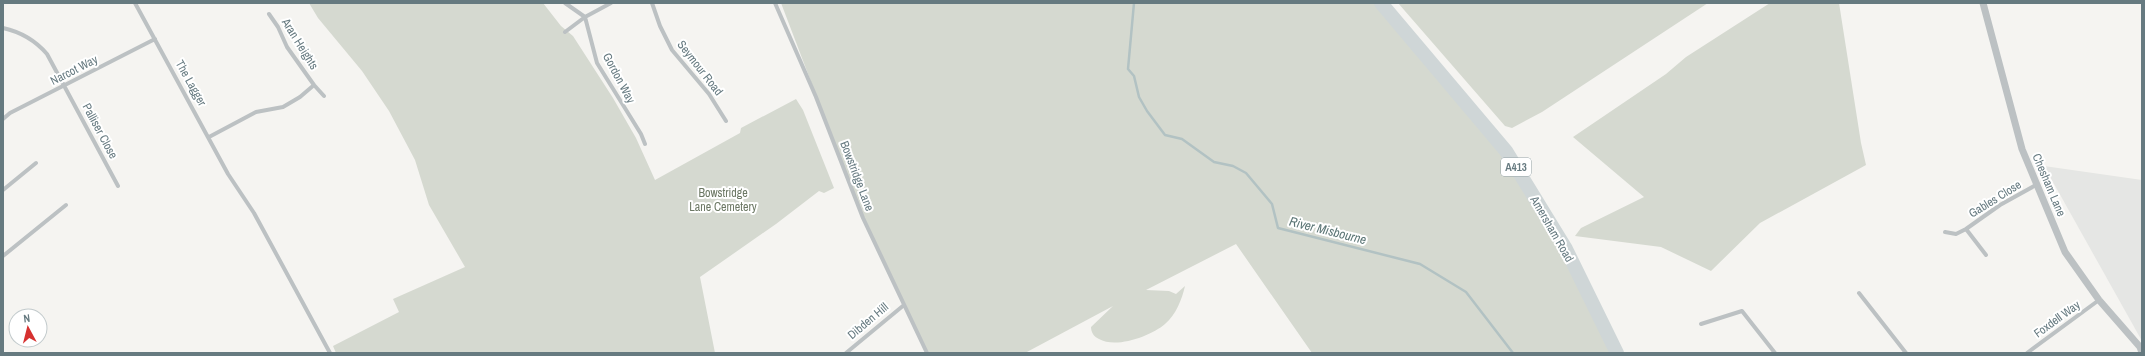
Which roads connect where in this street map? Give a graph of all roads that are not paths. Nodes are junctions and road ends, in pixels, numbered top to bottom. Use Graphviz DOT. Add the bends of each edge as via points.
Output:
graph roads {
  1 [pos="135,3"];
  2 [pos="565,3"];
  3 [pos="611,3"];
  4 [pos="652,3"];
  5 [pos="775,3"];
  6 [pos="1381,3"];
  7 [pos="1983,3"];
  8 [pos="269,14"];
  9 [pos="584,17"];
  10 [pos="3,28"];
  11 [pos="565,32"];
  12 [pos="155,39"];
  13 [pos="314,85"];
  14 [pos="65,86"];
  15 [pos="324,96"];
  16 [pos="3,120"];
  17 [pos="726,121"];
  18 [pos="209,137"];
  19 [pos="645,144"];
  20 [pos="36,163"];
  21 [pos="2036,185"];
  22 [pos="118,186"];
  23 [pos="3,190"];
  24 [pos="66,205"];
  25 [pos="1966,230"];
  26 [pos="1945,232"];
  27 [pos="1986,255"];
  28 [pos="3,256"];
  29 [pos="1859,293"];
  30 [pos="2099,300"];
  31 [pos="904,305"];
  32 [pos="1701,324"];
  33 [pos="330,353"];
  34 [pos="846,353"];
  35 [pos="927,353"];
  36 [pos="1617,353"];
  37 [pos="1775,353"];
  38 [pos="1906,353"];
  39 [pos="2027,353"];
  40 [pos="2142,353"];
  1 -- 12 [label="street, The Lagger"];
  2 -- 9 [label="street"];
  3 -- 9 [label="street"];
  4 -- 17 [label="street, Seymour Road" via="672,50 709,94"];
  5 -- 31 [label="street, Bowstridge Lane" via="816,97 863,218"];
  6 -- 36 [label="highway, Amersham Road / A413" via="1506,151 1566,249"];
  7 -- 21 [label="street, Chesham Lane" via="2022,149"];
  8 -- 13 [label="street, Aran Heights" via="287,47"];
  9 -- 11 [label="street"];
  9 -- 19 [label="street, Gordon Way" via="597,63"];
  10 -- 14 [label="street, Palliser Close" via="13,30 36,42 47,54"];
  12 -- 14 [label="street, Narcot Way"];
  12 -- 18 [label="street, The Lagger"];
  13 -- 15 [label="street, Aran Heights"];
  13 -- 18 [label="street, Aran Heights" via="283,107 256,112"];
  14 -- 16 [label="street, Narcot Way" via="10,113"];
  14 -- 22 [label="street, Palliser Close"];
  18 -- 33 [label="street, The Lagger" via="228,174 254,212"];
  20 -- 23 [label="street"];
  21 -- 25 [label="street, Gables Close" via="2000,205"];
  21 -- 30 [label="street, Chesham Lane" via="2066,252"];
  24 -- 28 [label="street"];
  25 -- 26 [label="street, Gables Close" via="1956,234"];
  25 -- 27 [label="street, Gables Close"];
  29 -- 38 [label="street"];
  30 -- 39 [label="street, Foxdell Way"];
  30 -- 40 [label="street, Chesham Lane" via="2140,347"];
  31 -- 34 [label="street, Dibden Hill"];
  31 -- 35 [label="street, Bowstridge Lane"];
  32 -- 37 [label="street" via="1742,311"];
}
